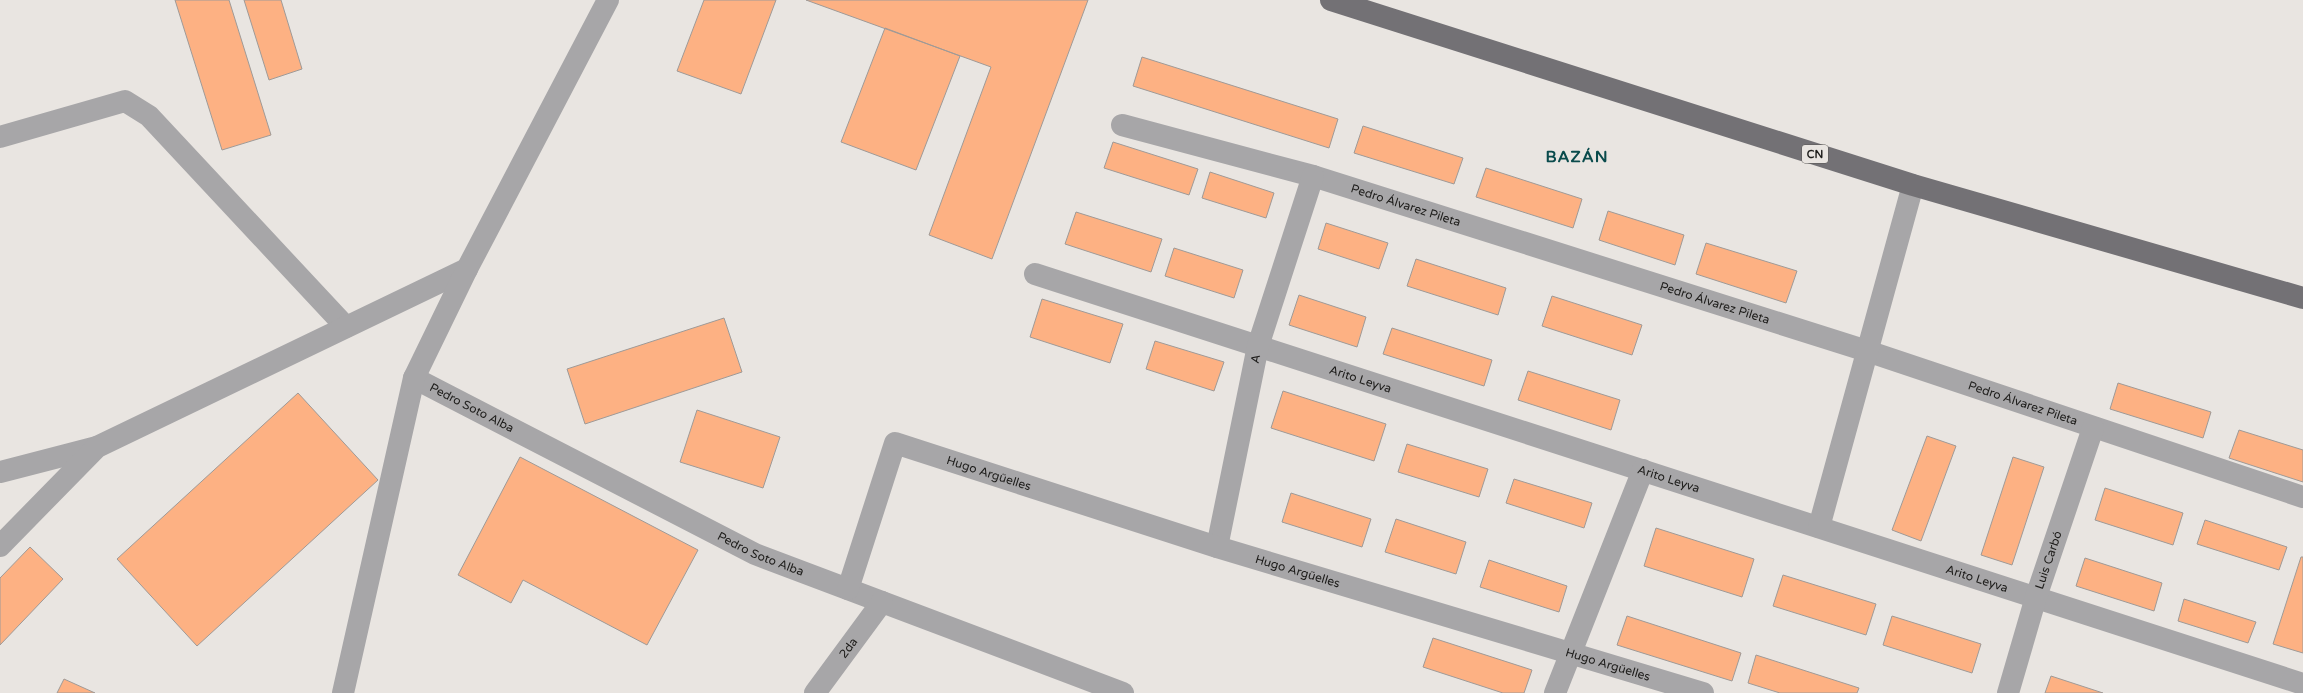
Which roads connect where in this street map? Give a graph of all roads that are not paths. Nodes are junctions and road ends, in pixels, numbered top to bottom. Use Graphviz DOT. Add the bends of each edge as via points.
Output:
graph roads {
  1 [pos="608,0"];
  2 [pos="1331,0"];
  3 [pos="1122,125"];
  4 [pos="0,137"];
  5 [pos="1313,176"];
  6 [pos="1913,185"];
  7 [pos="467,269"];
  8 [pos="1035,274"];
  9 [pos="2303,298"];
  10 [pos="346,327"];
  11 [pos="1258,346"];
  12 [pos="1867,351"];
  13 [pos="414,378"];
  14 [pos="2093,428"];
  15 [pos="97,447"];
  16 [pos="1643,470"];
  17 [pos="0,472"];
  18 [pos="2303,497"];
  19 [pos="1819,527"];
  20 [pos="0,546"];
  21 [pos="1217,547"];
  22 [pos="848,589"];
  23 [pos="2036,597"];
  24 [pos="882,602"];
  25 [pos="1570,653"];
  26 [pos="2303,684"];
  27 [pos="343,693"];
  28 [pos="815,693"];
  29 [pos="1123,693"];
  30 [pos="1555,693"];
  31 [pos="1703,693"];
  32 [pos="2008,693"];
  1 -- 7 [label="street"];
  2 -- 6 [label="main road, CN"];
  3 -- 5 [label="street, Pedro Álvarez Pileta"];
  4 -- 10 [label="street" via="125,101 149,116"];
  5 -- 11 [label="street, A"];
  5 -- 12 [label="street, Pedro Álvarez Pileta"];
  6 -- 9 [label="main road, CN"];
  6 -- 12 [label="street"];
  7 -- 10 [label="street"];
  7 -- 13 [label="street"];
  8 -- 11 [label="street, Arito Leyva"];
  10 -- 15 [label="street"];
  11 -- 16 [label="street, Arito Leyva"];
  11 -- 21 [label="street, A"];
  12 -- 14 [label="street, Pedro Álvarez Pileta"];
  12 -- 19 [label="street"];
  13 -- 22 [label="street, Pedro Soto Alba" via="755,554"];
  13 -- 27 [label="street"];
  14 -- 18 [label="street, Pedro Álvarez Pileta"];
  14 -- 23 [label="street, Luis Carbó"];
  15 -- 17 [label="street"];
  15 -- 20 [label="street"];
  16 -- 19 [label="street, Arito Leyva"];
  16 -- 25 [label="street"];
  19 -- 23 [label="street, Arito Leyva"];
  21 -- 22 [label="street, Hugo Argüelles" via="895,443"];
  21 -- 25 [label="street, Hugo Argüelles"];
  22 -- 24 [label="street, Pedro Soto Alba"];
  23 -- 26 [label="street, Arito Leyva"];
  23 -- 32 [label="street, Luis Carbó"];
  24 -- 28 [label="street, 2da"];
  24 -- 29 [label="street, Pedro Soto Alba"];
  25 -- 30 [label="street"];
  25 -- 31 [label="street, Hugo Argüelles"];
}
